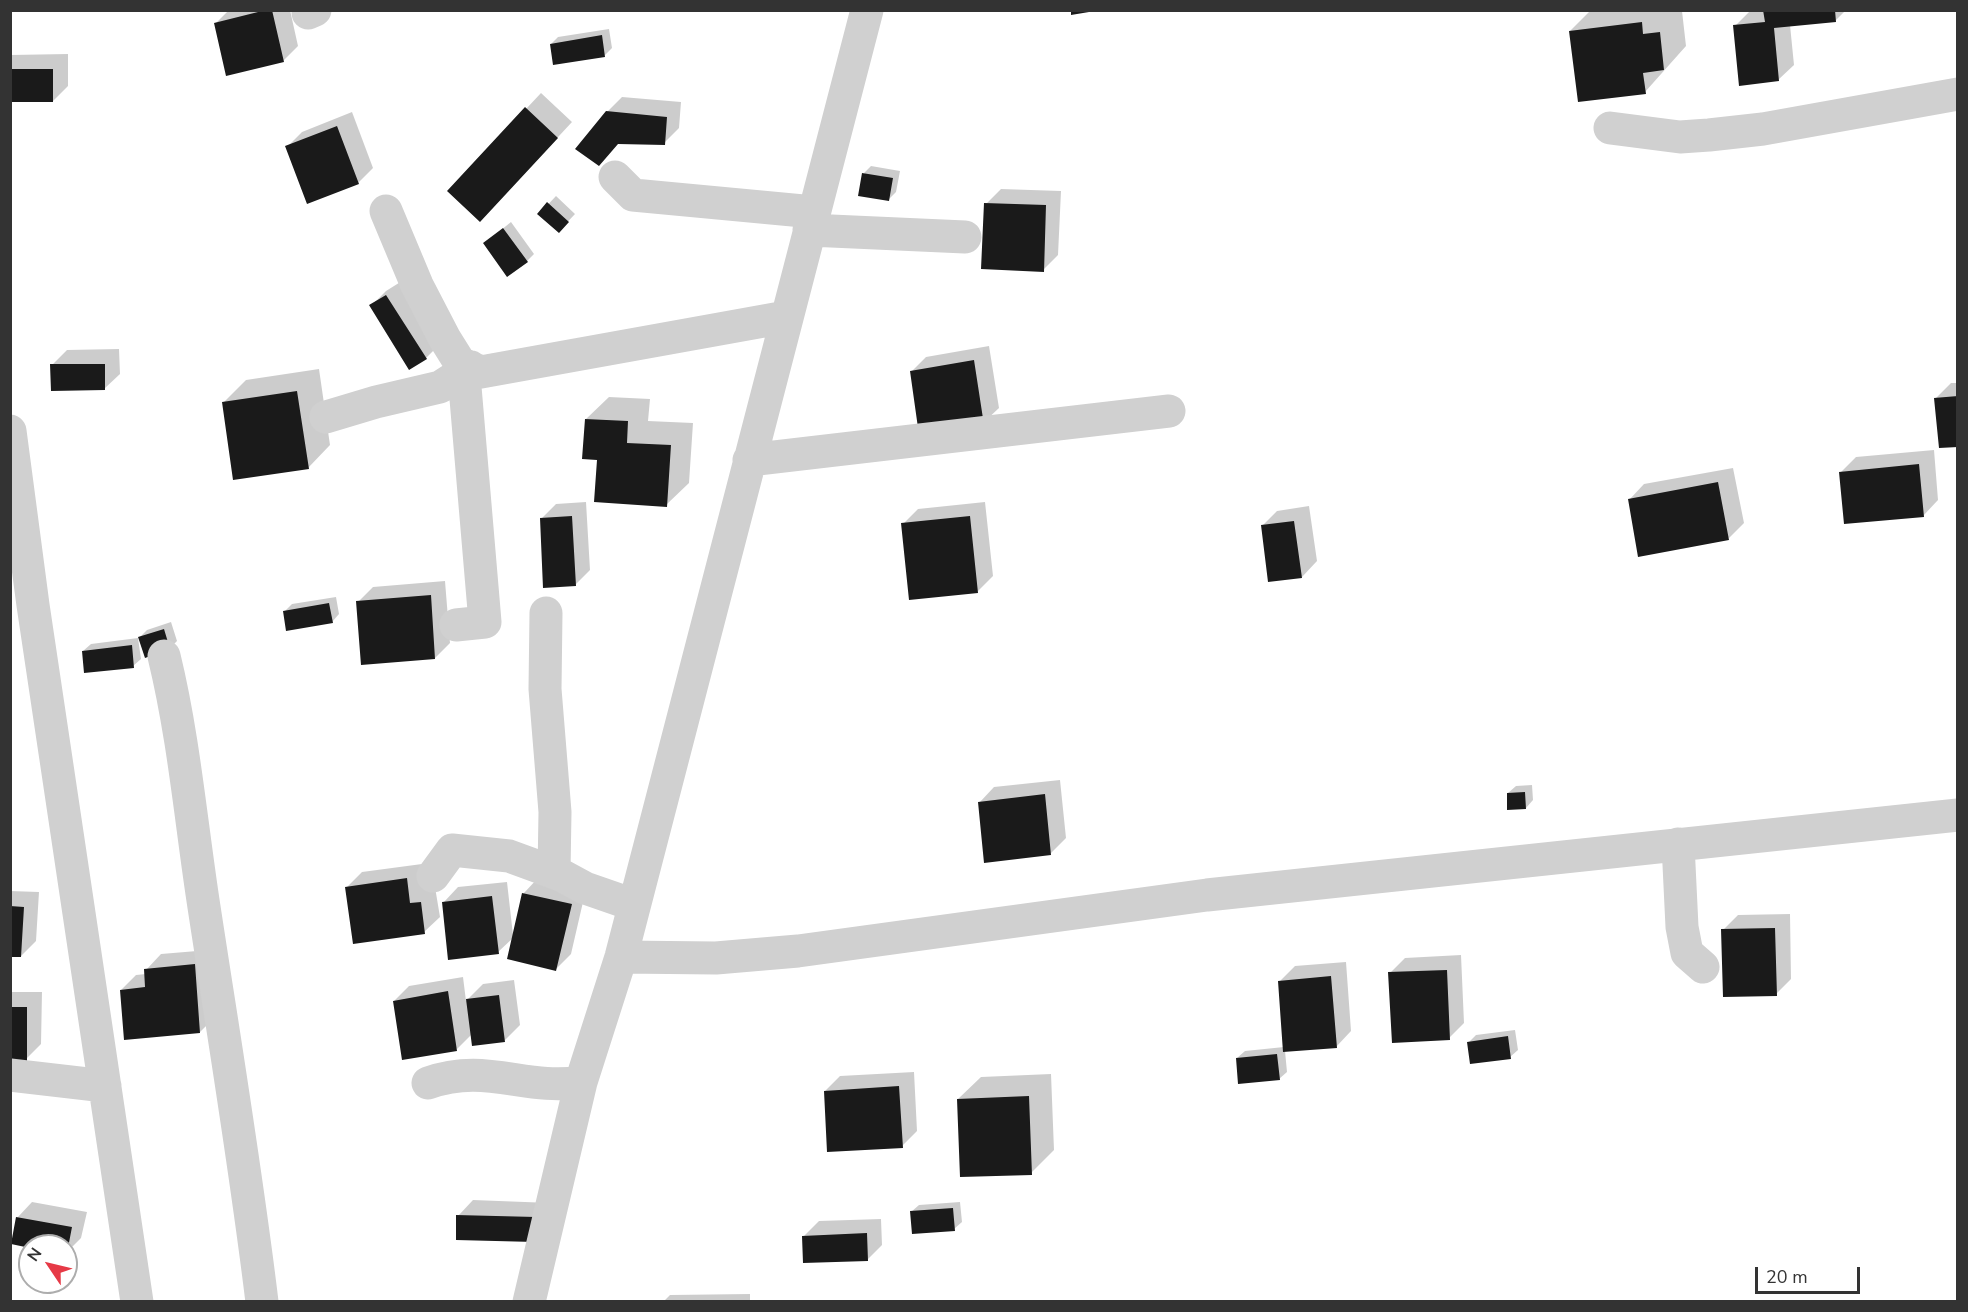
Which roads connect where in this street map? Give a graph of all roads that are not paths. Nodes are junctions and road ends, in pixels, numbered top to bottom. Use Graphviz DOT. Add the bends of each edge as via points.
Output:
graph roads {
  1 [pos="867,10"];
  2 [pos="1958,94"];
  3 [pos="1610,128"];
  4 [pos="615,177"];
  5 [pos="386,211"];
  6 [pos="812,221"];
  7 [pos="965,237"];
  8 [pos="786,317"];
  9 [pos="471,367"];
  10 [pos="1169,411"];
  11 [pos="326,417"];
  12 [pos="10,431"];
  13 [pos="749,460"];
  14 [pos="546,613"];
  15 [pos="456,625"];
  16 [pos="164,656"];
  17 [pos="1958,815"];
  18 [pos="1678,844"];
  19 [pos="554,872"];
  20 [pos="433,876"];
  21 [pos="634,905"];
  22 [pos="621,957"];
  23 [pos="1703,967"];
  24 [pos="10,1075"];
  25 [pos="581,1082"];
  26 [pos="428,1083"];
  27 [pos="105,1086"];
  28 [pos="137,1302"];
  29 [pos="262,1302"];
  30 [pos="529,1302"];
  1 -- 6 [label="street"];
  2 -- 3 [label="street" via="1709,135 1680,137"];
  4 -- 6 [label="street" via="633,195"];
  5 -- 9 [label="street" via="445,339 460,363"];
  6 -- 7 [label="street"];
  6 -- 8 [label="street"];
  8 -- 9 [label="street" via="481,372"];
  8 -- 13 [label="street"];
  9 -- 11 [label="street" via="440,387"];
  9 -- 15 [label="street" via="465,387 485,622"];
  10 -- 13 [label="street"];
  12 -- 27 [label="street"];
  13 -- 21 [label="street"];
  14 -- 19 [label="street" via="545,688 555,812"];
  16 -- 29 [label="street" via="178,712"];
  17 -- 18 [label="street"];
  18 -- 22 [label="street" via="1207,895 798,951 716,958"];
  18 -- 23 [label="street" via="1687,953"];
  19 -- 20 [label="street" via="509,856 452,850"];
  19 -- 21 [label="street"];
  21 -- 22 [label="street"];
  22 -- 25 [label="street"];
  24 -- 27 [label="street"];
  25 -- 26 [label="street" via="559,1086 469,1073"];
  25 -- 30 [label="street"];
  27 -- 28 [label="street"];
}
